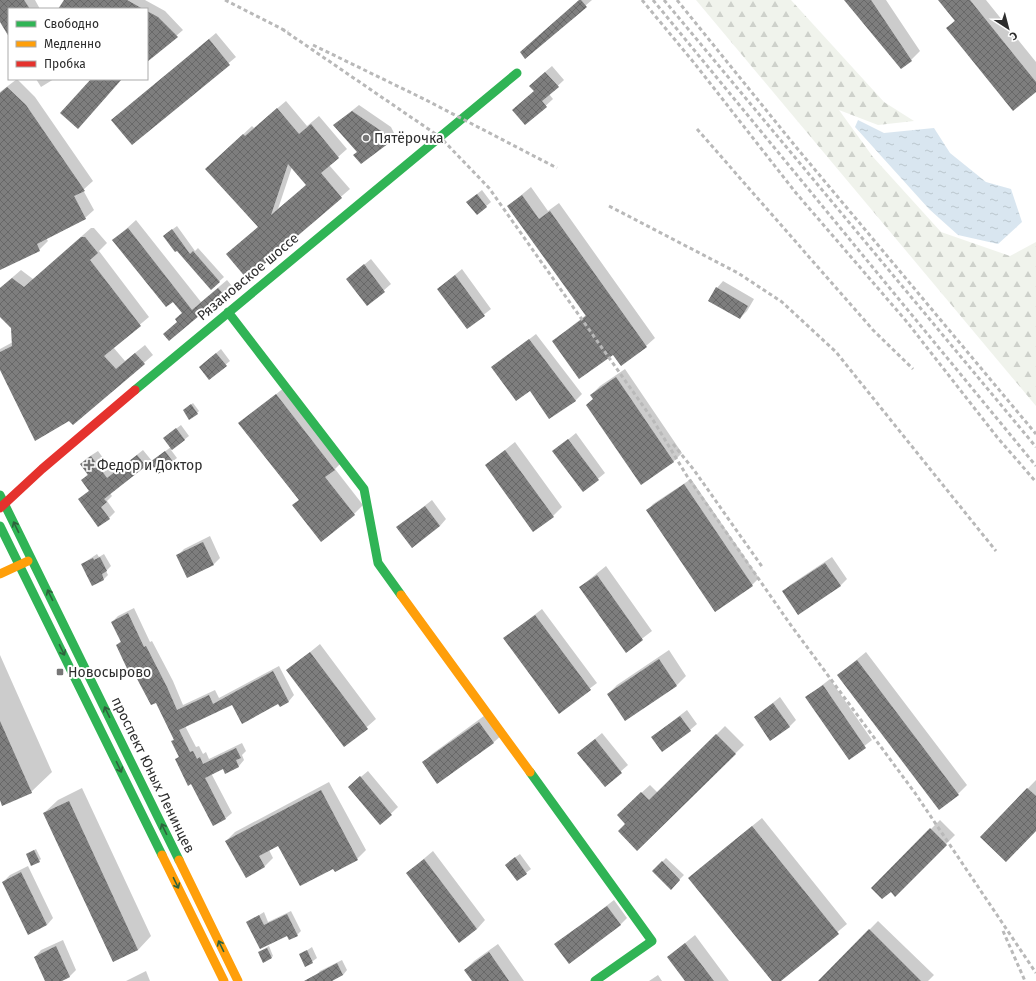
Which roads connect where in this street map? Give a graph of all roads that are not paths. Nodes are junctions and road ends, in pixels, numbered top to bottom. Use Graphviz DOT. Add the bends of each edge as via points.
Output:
graph roads {
  1 [pos="517,73"];
  2 [pos="228,312"];
  3 [pos="0,495"];
  4 [pos="2,506"];
  5 [pos="0,526"];
  6 [pos="32,559"];
  7 [pos="20,564"];
  8 [pos="0,574"];
  9 [pos="224,981"];
  10 [pos="238,981"];
  11 [pos="595,981"];
  1 -- 2 [label="street, Рязановское шоссе" via="454,126 413,156"];
  2 -- 4 [label="street, Рязановское шоссе" via="42,469"];
  2 -- 11 [label="street" via="364,489 378,563 652,941"];
  3 -- 4 [label="street, проспект Юных Ленинцев"];
  6 -- 4 [label="street, проспект Юных Ленинцев, one-way"];
  5 -- 7 [label="street, проспект Юных Ленинцев"];
  6 -- 7 [label="street"];
  10 -- 6 [label="street, проспект Юных Ленинцев, one-way"];
  7 -- 8 [label="street"];
  7 -- 9 [label="street, проспект Юных Ленинцев, one-way"];
}
